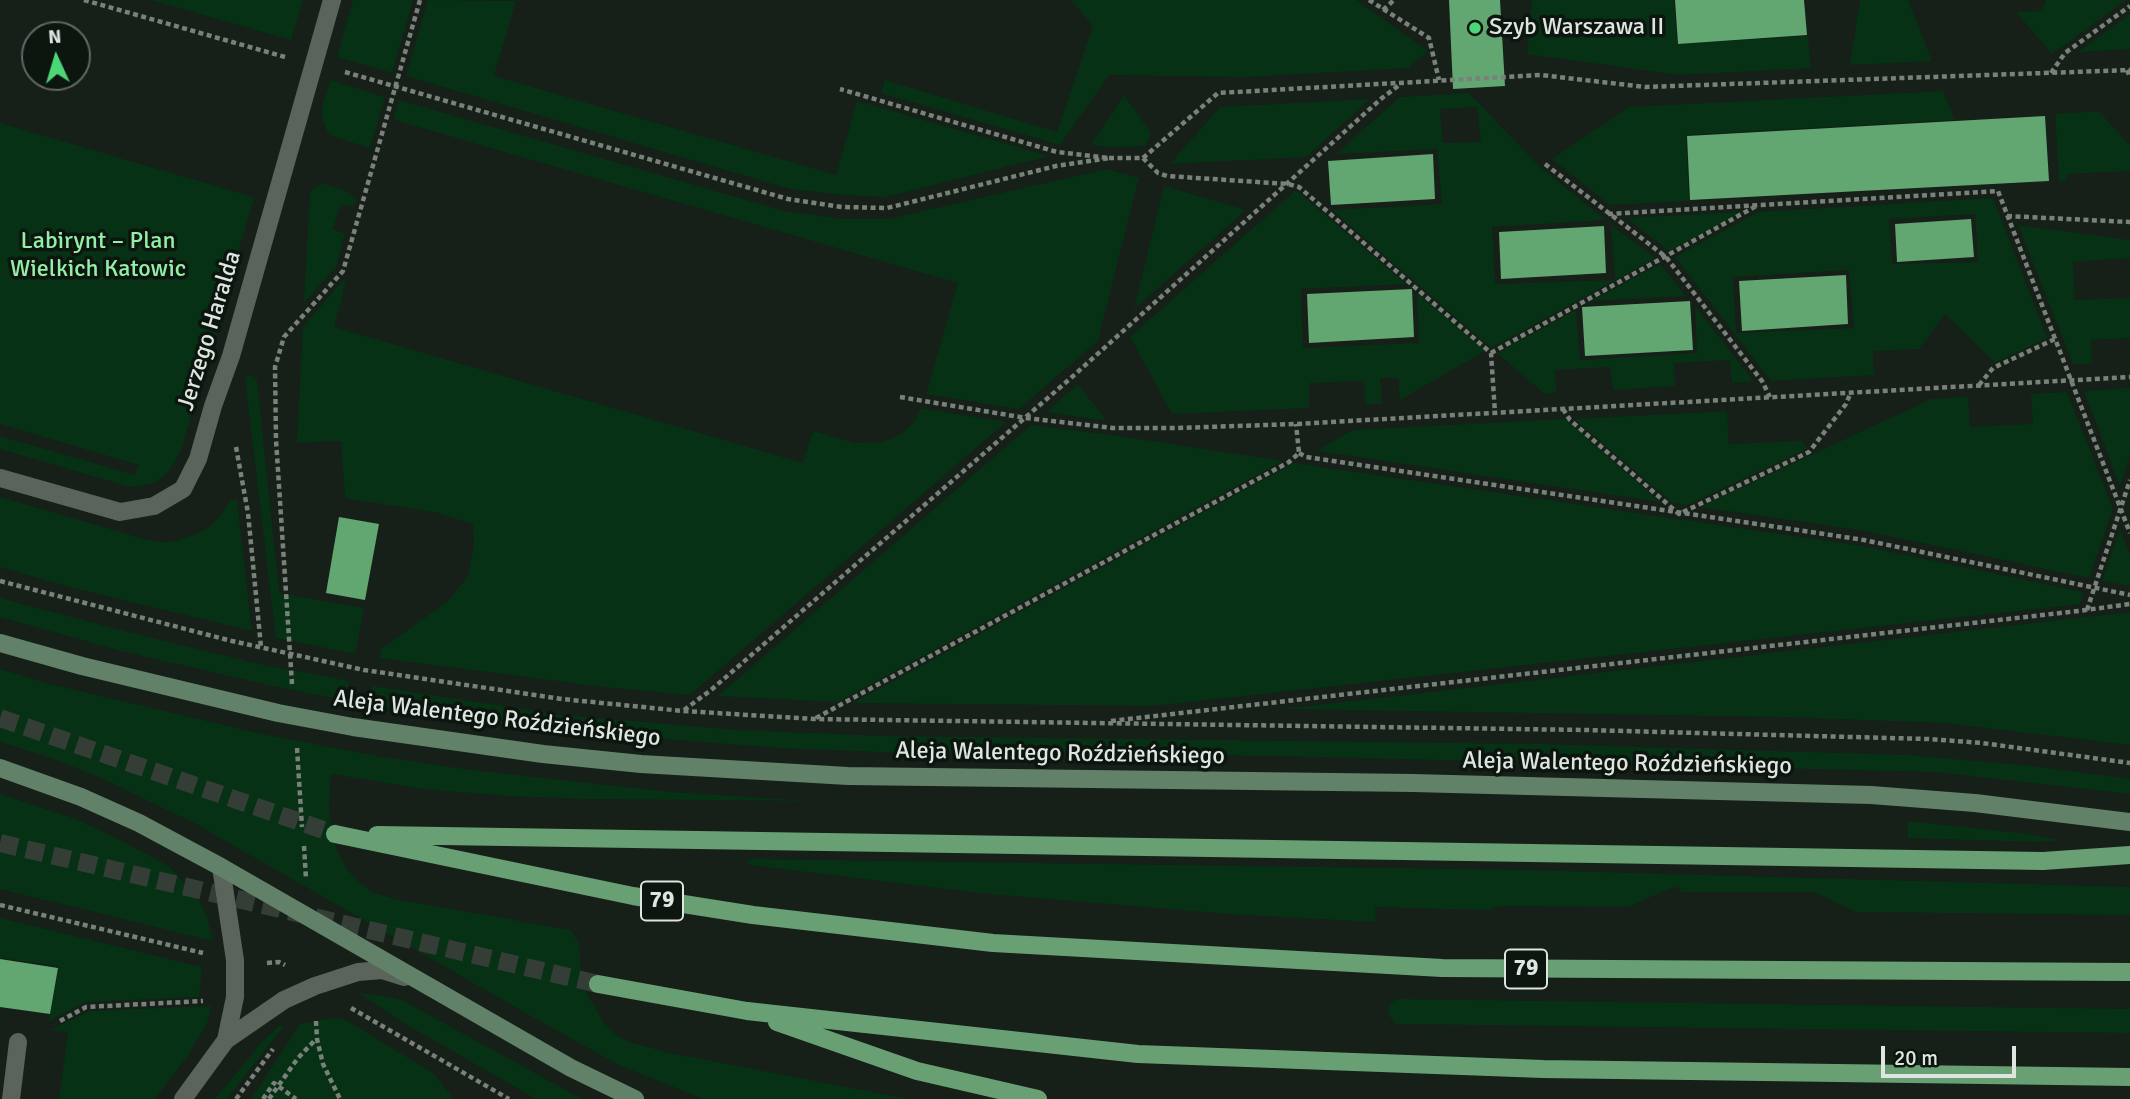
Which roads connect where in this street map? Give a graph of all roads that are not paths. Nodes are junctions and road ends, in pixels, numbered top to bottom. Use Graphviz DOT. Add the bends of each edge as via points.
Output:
graph roads {
  1 [pos="332,0"];
  2 [pos="0,478"];
  3 [pos="0,643"];
  4 [pos="0,768"];
  5 [pos="2130,821"];
  6 [pos="2130,855"];
  7 [pos="221,867"];
  8 [pos="2130,972"];
  9 [pos="421,982"];
  10 [pos="598,984"];
  11 [pos="747,1012"];
  12 [pos="226,1040"];
  13 [pos="18,1042"];
  14 [pos="2130,1077"];
  15 [pos="10,1099"];
  16 [pos="183,1099"];
  17 [pos="635,1099"];
  18 [pos="1038,1099"];
  1 -- 2 [label="street, Jerzego Haralda" via="231,356 198,459 183,489 154,506 120,512"];
  3 -- 5 [label="main road, Aleja Walentego Roździeńskiego" via="278,713 543,754 641,764 862,776 1413,783 1858,795"];
  4 -- 7 [label="main road" via="81,797"];
  6 -- 8 [label="main road, 79" via="2043,861 335,834 633,896 993,943 1442,968"];
  7 -- 9 [label="main road"];
  7 -- 12 [label="street" via="235,960 235,997"];
  9 -- 12 [label="street" via="382,970 358,972 284,1000"];
  9 -- 17 [label="main road" via="571,1068"];
  10 -- 11 [label="main road"];
  11 -- 14 [label="main road" via="1138,1054 1543,1069"];
  11 -- 18 [label="main road" via="917,1071"];
  12 -- 16 [label="street"];
  13 -- 15 [label="street"];
}
